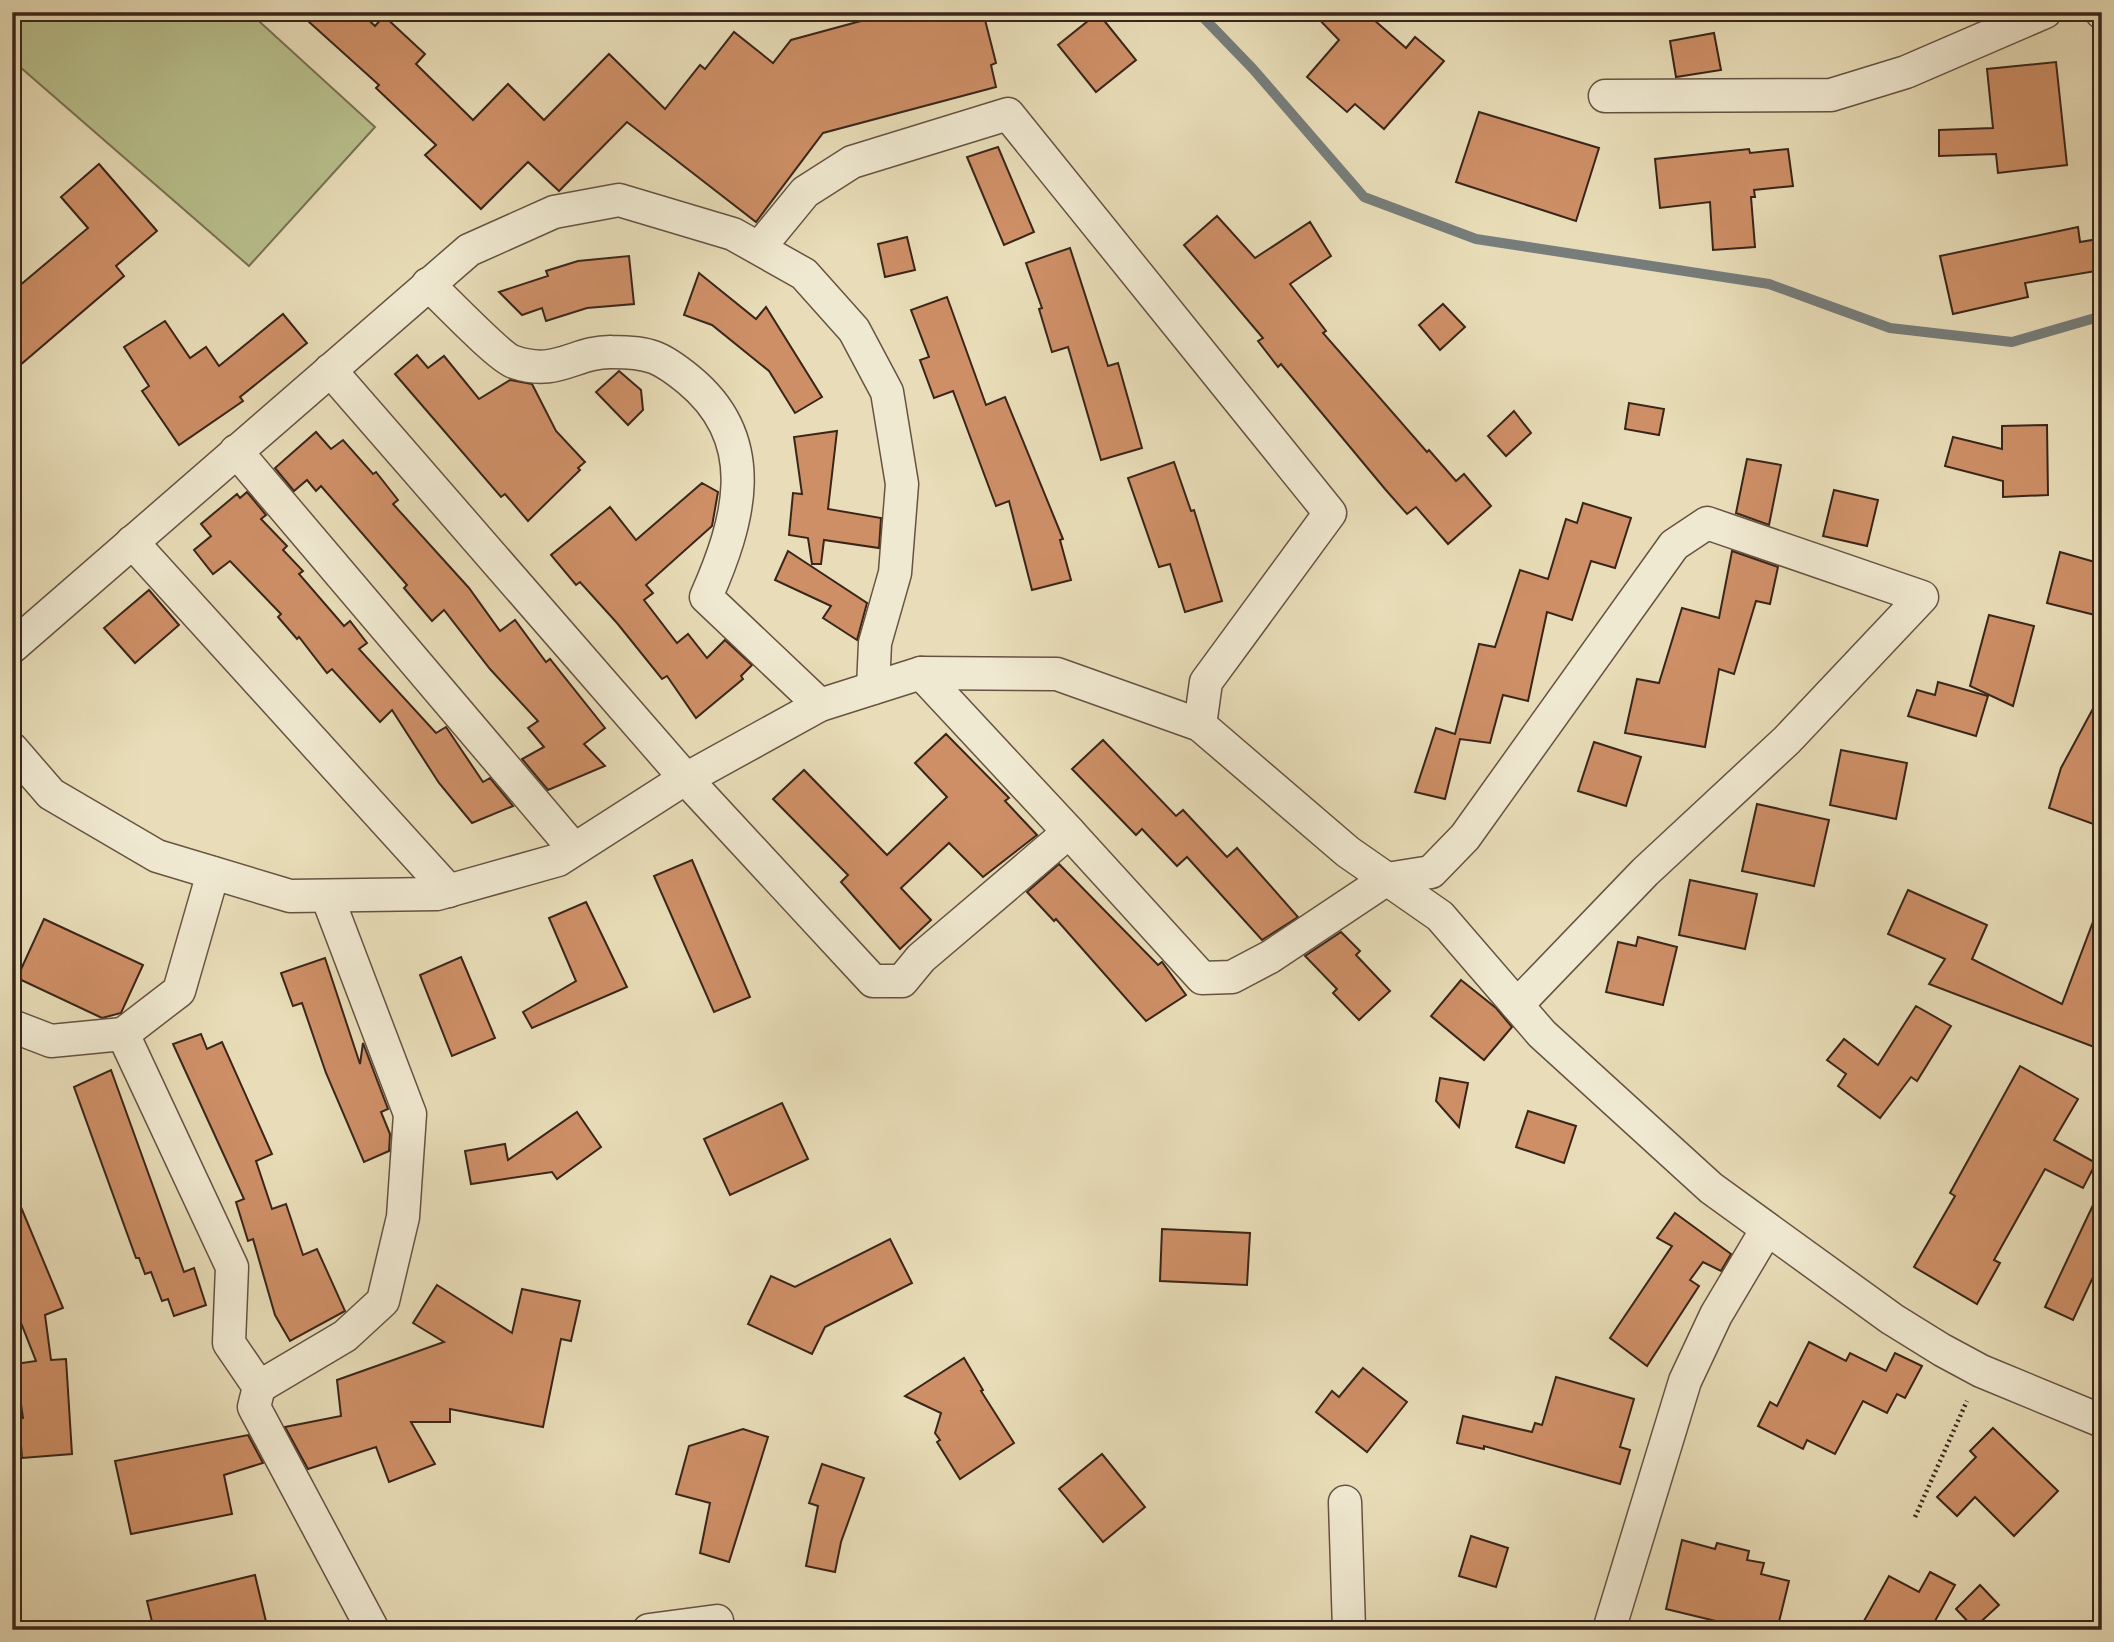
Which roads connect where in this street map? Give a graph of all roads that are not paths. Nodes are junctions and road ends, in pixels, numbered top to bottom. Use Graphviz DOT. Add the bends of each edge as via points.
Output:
graph roads {
  1 [pos="2045,12"];
  2 [pos="1605,96"];
  3 [pos="759,248"];
  4 [pos="428,284"];
  5 [pos="330,370"];
  6 [pos="236,451"];
  7 [pos="132,542"];
  8 [pos="12,647"];
  9 [pos="921,673"];
  10 [pos="873,688"];
  11 [pos="820,705"];
  12 [pos="1200,725"];
  13 [pos="12,749"];
  14 [pos="685,779"];
  15 [pos="1069,832"];
  16 [pos="574,849"];
  17 [pos="213,873"];
  18 [pos="1387,879"];
  19 [pos="449,891"];
  20 [pos="327,896"];
  21 [pos="1517,1005"];
  22 [pos="12,1026"];
  23 [pos="124,1034"];
  24 [pos="1767,1229"];
  25 [pos="259,1387"];
  26 [pos="2102,1420"];
  27 [pos="1345,1502"];
  28 [pos="717,1621"];
  29 [pos="373,1630"];
  30 [pos="649,1630"];
  31 [pos="1349,1630"];
  32 [pos="1609,1630"];
  1 -- 2 [label="street" via="1906,72 1831,94"];
  3 -- 4 [label="street" via="733,234 619,200 554,212 469,250"];
  3 -- 10 [label="street" via="804,274 854,330 887,392 902,484 895,573 875,643"];
  3 -- 12 [label="street" via="805,192 852,162 1008,114 1330,513 1206,682"];
  4 -- 5 [label="street"];
  4 -- 11 [label="street" via="511,361 540,369 610,352 661,357 699,389 727,424 738,472 728,547 706,597"];
  5 -- 6 [label="street"];
  5 -- 14 [label="street"];
  6 -- 7 [label="street"];
  6 -- 16 [label="street"];
  7 -- 8 [label="street"];
  7 -- 19 [label="street"];
  9 -- 10 [label="street"];
  9 -- 12 [label="street" via="1057,674"];
  9 -- 15 [label="street"];
  10 -- 11 [label="street"];
  11 -- 14 [label="street"];
  12 -- 18 [label="street" via="1348,852"];
  13 -- 17 [label="street" via="51,794 157,856"];
  14 -- 15 [label="street" via="873,981 902,981 921,958"];
  14 -- 16 [label="street"];
  15 -- 18 [label="street" via="1202,978 1232,977 1270,957"];
  16 -- 19 [label="street" via="558,860"];
  17 -- 20 [label="street" via="290,896"];
  17 -- 23 [label="street" via="179,991"];
  18 -- 21 [label="street" via="1440,916"];
  18 -- 21 [label="street" via="1431,872 1465,837 1674,545 1707,523 1922,597 1787,740 1645,872"];
  19 -- 20 [label="street"];
  20 -- 25 [label="street" via="410,1114 404,1216 383,1301 345,1336"];
  21 -- 24 [label="street" via="1542,1034 1711,1188"];
  22 -- 23 [label="street" via="51,1041"];
  23 -- 25 [label="street" via="232,1267 229,1343"];
  24 -- 26 [label="street" via="1892,1319 1981,1371"];
  24 -- 32 [label="street" via="1716,1315 1685,1381"];
  25 -- 29 [label="street" via="254,1407"];
  27 -- 31 [label="street"];
  28 -- 30 [label="street"];
}
